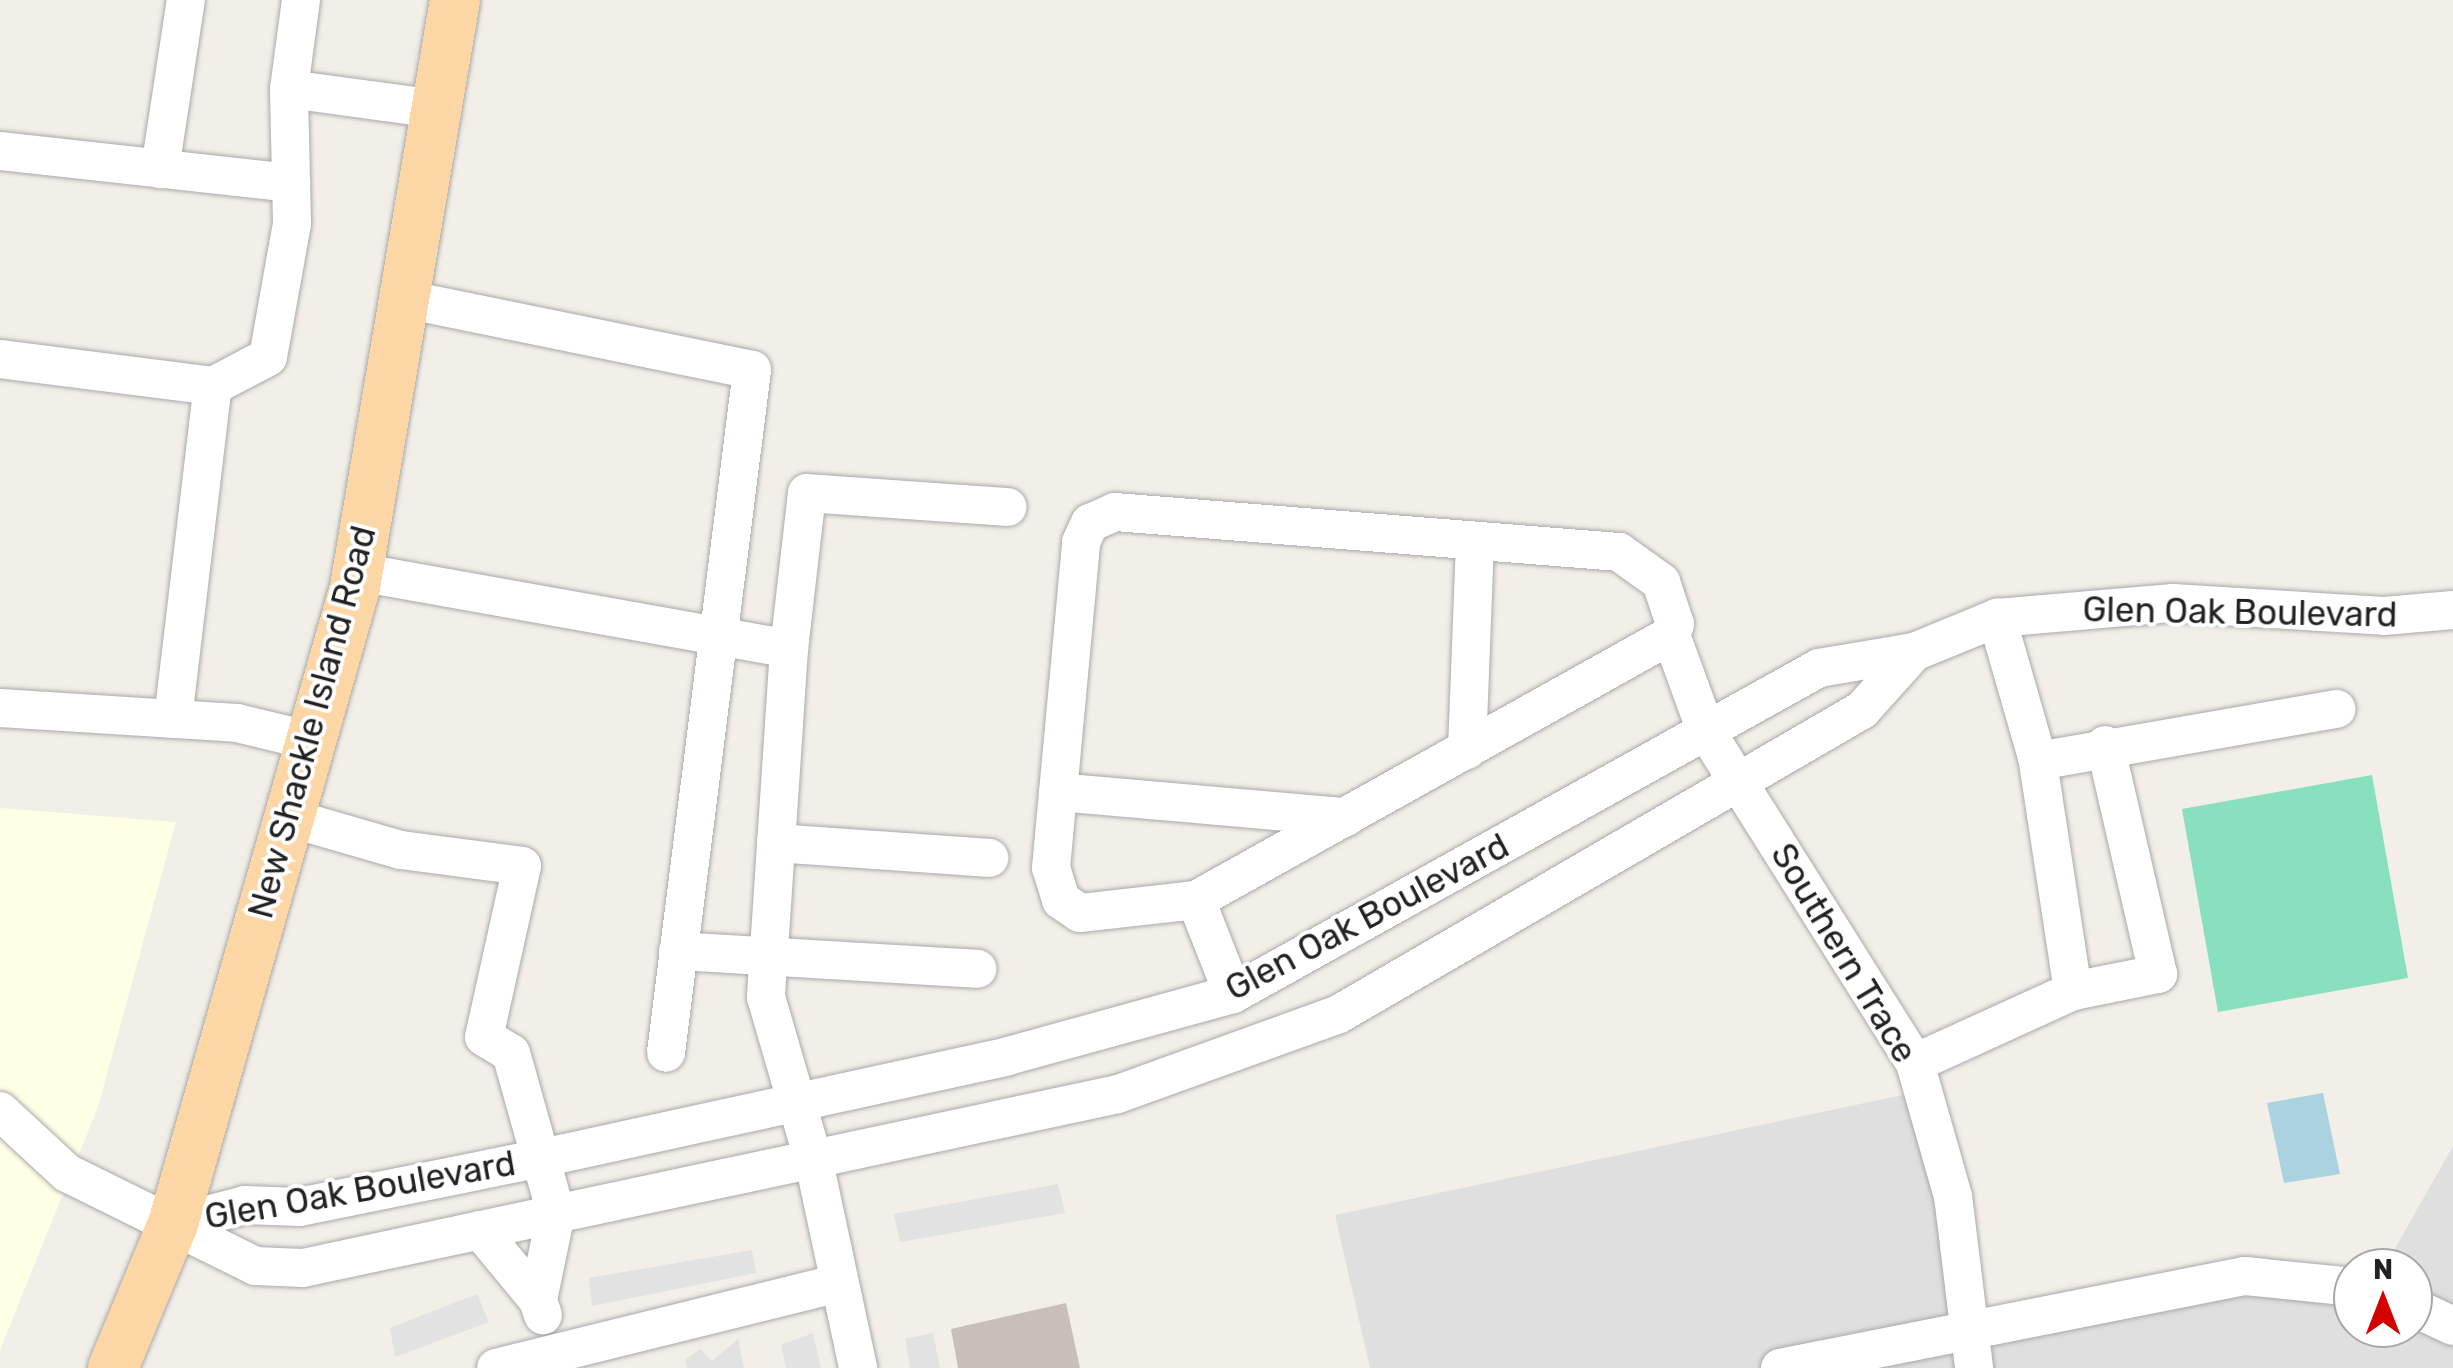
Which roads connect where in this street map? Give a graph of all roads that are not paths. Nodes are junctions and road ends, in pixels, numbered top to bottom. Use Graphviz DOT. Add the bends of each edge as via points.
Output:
graph roads {
  1 [pos="186,0"];
  2 [pos="301,0"];
  3 [pos="455,0"];
  4 [pos="290,88"];
  5 [pos="436,109"];
  6 [pos="0,151"];
  7 [pos="160,169"];
  8 [pos="291,183"];
  9 [pos="404,298"];
  10 [pos="0,359"];
  11 [pos="213,386"];
  12 [pos="1008,507"];
  13 [pos="1475,541"];
  14 [pos="358,572"];
  15 [pos="2453,610"];
  16 [pos="1997,618"];
  17 [pos="714,634"];
  18 [pos="1671,634"];
  19 [pos="789,648"];
  20 [pos="1914,652"];
  21 [pos="0,708"];
  22 [pos="2336,709"];
  23 [pos="172,718"];
  24 [pos="1706,731"];
  25 [pos="312,741"];
  26 [pos="2105,744"];
  27 [pos="1467,750"];
  28 [pos="2038,761"];
  29 [pos="1736,778"];
  30 [pos="1058,792"];
  31 [pos="1346,817"];
  32 [pos="290,818"];
  33 [pos="776,843"];
  34 [pos="989,858"];
  35 [pos="1196,900"];
  36 [pos="678,951"];
  37 [pos="768,955"];
  38 [pos="977,969"];
  39 [pos="2073,991"];
  40 [pos="1233,994"];
  41 [pos="666,1052"];
  42 [pos="1915,1064"];
  43 [pos="791,1101"];
  44 [pos="0,1110"];
  45 [pos="542,1158"];
  46 [pos="814,1162"];
  47 [pos="556,1213"];
  48 [pos="173,1224"];
  49 [pos="480,1230"];
  50 [pos="839,1283"];
  51 [pos="2333,1285"];
  52 [pos="538,1300"];
  53 [pos="1968,1329"];
  54 [pos="555,1350"];
  55 [pos="114,1368"];
  56 [pos="496,1368"];
  57 [pos="858,1368"];
  58 [pos="1780,1368"];
  59 [pos="1974,1368"];
  1 -- 7 [label="street"];
  2 -- 4 [label="street"];
  3 -- 5 [label="main road, New Shackle Island Road"];
  4 -- 5 [label="street"];
  4 -- 8 [label="street"];
  5 -- 9 [label="main road, New Shackle Island Road"];
  6 -- 7 [label="street"];
  7 -- 8 [label="street"];
  8 -- 11 [label="street" via="292,224 268,357"];
  9 -- 14 [label="main road, New Shackle Island Road"];
  9 -- 17 [label="street" via="752,370"];
  10 -- 11 [label="street"];
  11 -- 23 [label="street"];
  12 -- 19 [label="street" via="807,493"];
  13 -- 18 [label="street, Southern Trace" via="1619,552 1661,582 1675,624"];
  13 -- 27 [label="street"];
  13 -- 30 [label="street, Southern Trace" via="1115,512 1090,523 1081,542"];
  14 -- 17 [label="street"];
  14 -- 25 [label="main road, New Shackle Island Road"];
  15 -- 16 [label="street, Glen Oak Boulevard" via="2384,616 2174,603"];
  16 -- 20 [label="street, Glen Oak Boulevard"];
  16 -- 28 [label="street"];
  17 -- 19 [label="street"];
  17 -- 36 [label="street"];
  18 -- 24 [label="street, Southern Trace"];
  18 -- 27 [label="street"];
  19 -- 33 [label="street"];
  20 -- 24 [label="street, Glen Oak Boulevard" via="1819,668"];
  20 -- 29 [label="street, Glen Oak Boulevard" via="1862,710"];
  21 -- 23 [label="street"];
  22 -- 26 [label="street"];
  23 -- 25 [label="street" via="237,723"];
  24 -- 29 [label="street, Southern Trace"];
  24 -- 40 [label="street, Glen Oak Boulevard"];
  25 -- 32 [label="main road, New Shackle Island Road"];
  26 -- 28 [label="street"];
  26 -- 39 [label="street" via="2158,974"];
  27 -- 31 [label="street"];
  28 -- 39 [label="street"];
  29 -- 42 [label="street, Southern Trace"];
  29 -- 46 [label="street, Glen Oak Boulevard" via="1339,1014 1118,1094"];
  30 -- 31 [label="street"];
  30 -- 35 [label="street" via="1052,868 1061,900 1080,913"];
  31 -- 35 [label="street"];
  32 -- 45 [label="street" via="401,850 522,866 484,1037 511,1053"];
  32 -- 48 [label="main road, New Shackle Island Road"];
  33 -- 34 [label="street"];
  33 -- 37 [label="street"];
  35 -- 40 [label="street"];
  36 -- 37 [label="street"];
  36 -- 41 [label="street"];
  37 -- 38 [label="street"];
  37 -- 43 [label="street" via="766,996"];
  39 -- 42 [label="street"];
  40 -- 43 [label="street, Glen Oak Boulevard" via="1008,1056"];
  42 -- 53 [label="street, Southern Trace" via="1952,1196"];
  43 -- 45 [label="street, Glen Oak Boulevard"];
  43 -- 46 [label="street"];
  44 -- 48 [label="street" via="68,1173"];
  45 -- 47 [label="street"];
  45 -- 48 [label="street, Glen Oak Boulevard" via="299,1206 244,1205"];
  46 -- 47 [label="street, Glen Oak Boulevard"];
  46 -- 50 [label="street"];
  47 -- 49 [label="street, Glen Oak Boulevard"];
  47 -- 52 [label="street"];
  48 -- 49 [label="street, Glen Oak Boulevard" via="256,1266 303,1268"];
  48 -- 55 [label="main road, New Shackle Island Road"];
  49 -- 52 [label="street"];
  50 -- 54 [label="street"];
  50 -- 57 [label="street"];
  51 -- 53 [label="street" via="2244,1276"];
  52 -- 54 [label="street"];
  53 -- 58 [label="street"];
  53 -- 59 [label="street, Southern Trace"];
  54 -- 56 [label="street"];
}
